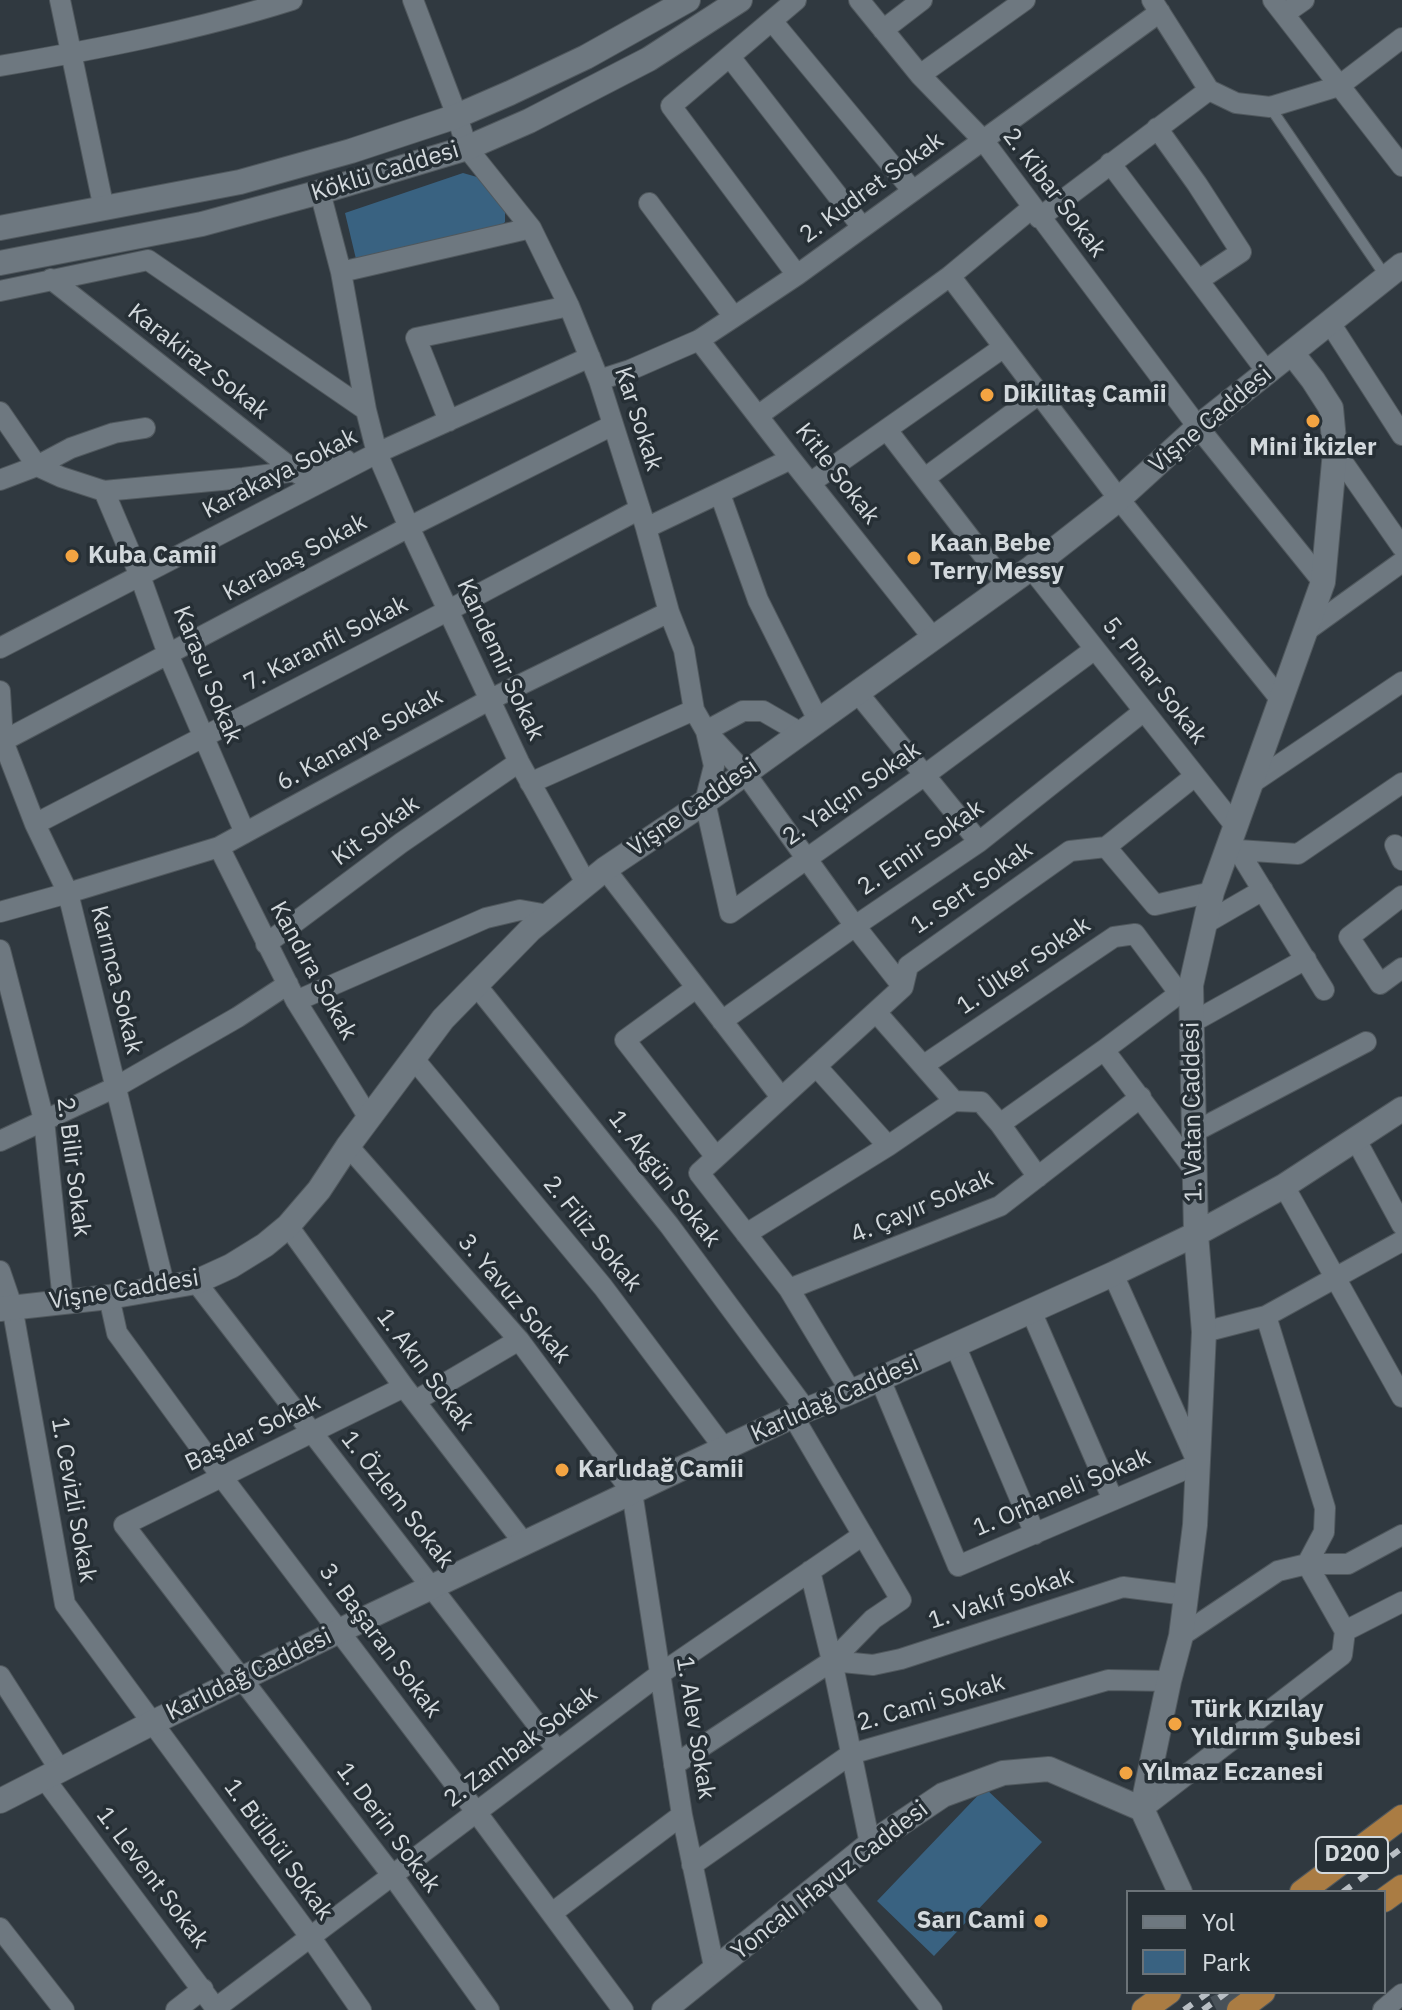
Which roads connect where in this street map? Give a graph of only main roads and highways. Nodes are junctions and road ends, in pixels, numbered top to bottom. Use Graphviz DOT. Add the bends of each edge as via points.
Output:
graph roads {
  1 [pos="688,0"];
  2 [pos="740,0"];
  3 [pos="0,228"];
  4 [pos="0,263"];
  5 [pos="1394,272"];
  6 [pos="1292,353"];
  7 [pos="1402,1109"];
  8 [pos="1196,1234"];
  9 [pos="6,1308"];
  10 [pos="0,1801"];
  11 [pos="1142,1809"];
  12 [pos="1402,1817"];
  13 [pos="1179,1890"];
  14 [pos="1305,1890"];
  15 [pos="1166,1994"];
  16 [pos="664,2010"];
  17 [pos="1144,2010"];
  1 -- 3 [label="main road, Köklü Caddesi" via="586,57 457,116 240,182"];
  2 -- 4 [label="main road, Köklü Caddesi" via="649,59 467,148 202,224"];
  5 -- 6 [label="main road, Vişne Caddesi"];
  6 -- 8 [label="main road, 1. Vatan Caddesi" via="1331,408 1335,451 1323,582 1212,892 1185,989 1191,1023"];
  6 -- 9 [label="main road, Vişne Caddesi" via="1031,568 595,876 530,930 443,1019 319,1190 265,1245 196,1282"];
  7 -- 8 [label="main road, Karlıdağ Caddesi" via="1284,1186"];
  8 -- 10 [label="main road, Karlıdağ Caddesi" via="724,1448 339,1631"];
  8 -- 11 [label="main road, 1. Vatan Caddesi" via="1204,1332 1195,1525 1181,1636"];
  11 -- 13 [label="main road"];
  11 -- 16 [label="main road, Yoncalı Havuz Caddesi" via="1049,1769 1003,1773 943,1795 870,1844"];
  12 -- 14 [label="highway, D200"];
  15 -- 17 [label="highway"];
}
